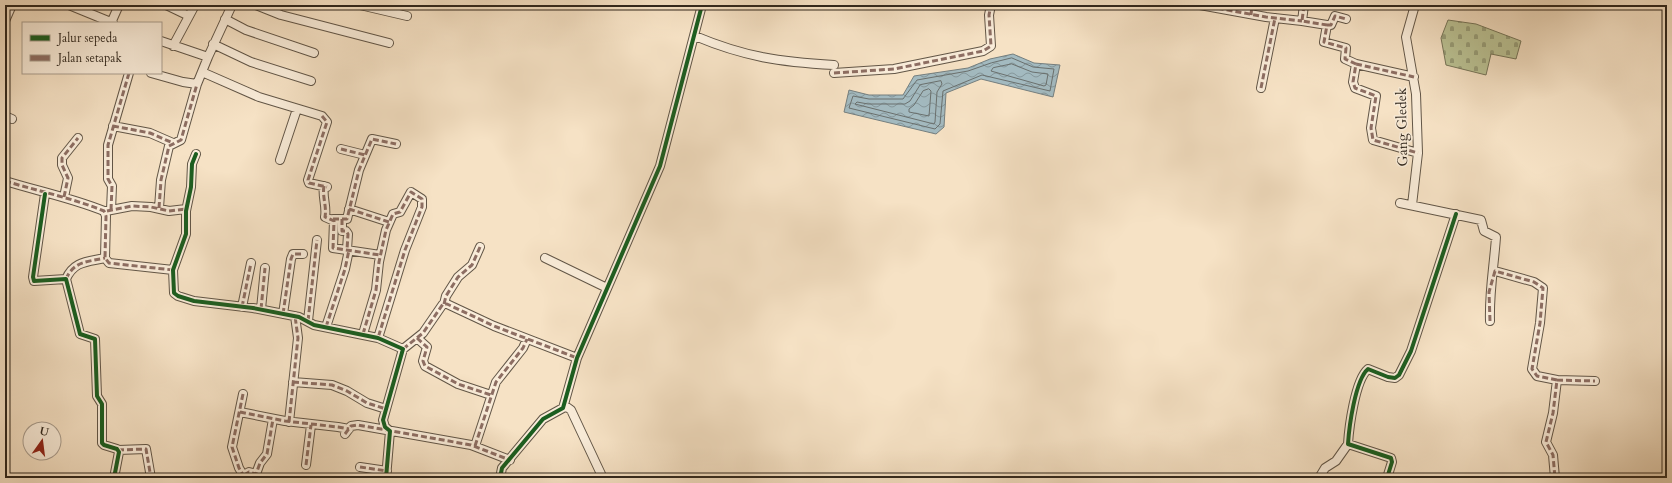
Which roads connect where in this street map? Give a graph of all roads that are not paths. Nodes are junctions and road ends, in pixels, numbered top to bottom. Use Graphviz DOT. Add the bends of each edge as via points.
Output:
graph roads {
  1 [pos="12,5"];
  2 [pos="69,5"];
  3 [pos="119,5"];
  4 [pos="166,5"];
  5 [pos="195,5"];
  6 [pos="232,5"];
  7 [pos="256,5"];
  8 [pos="360,5"];
  9 [pos="702,5"];
  10 [pos="991,5"];
  11 [pos="1119,5"];
  12 [pos="1154,5"];
  13 [pos="1200,5"];
  14 [pos="1252,5"];
  15 [pos="1304,5"];
  16 [pos="1415,5"];
  17 [pos="1251,14"];
  18 [pos="189,16"];
  19 [pos="407,16"];
  20 [pos="1275,18"];
  21 [pos="225,19"];
  22 [pos="1346,19"];
  23 [pos="1302,20"];
  24 [pos="5,21"];
  25 [pos="110,22"];
  26 [pos="112,22"];
  27 [pos="1326,25"];
  28 [pos="695,36"];
  29 [pos="162,41"];
  30 [pos="389,43"];
  31 [pos="213,44"];
  32 [pos="173,46"];
  33 [pos="314,53"];
  34 [pos="208,57"];
  35 [pos="1356,64"];
  36 [pos="202,72"];
  37 [pos="129,74"];
  38 [pos="155,74"];
  39 [pos="1414,77"];
  40 [pos="311,80"];
  41 [pos="197,84"];
  42 [pos="1261,88"];
  43 [pos="297,108"];
  44 [pos="113,126"];
  45 [pos="78,138"];
  46 [pos="173,143"];
  47 [pos="396,144"];
  48 [pos="341,149"];
  49 [pos="1418,153"];
  50 [pos="196,154"];
  51 [pos="365,155"];
  52 [pos="280,160"];
  53 [pos="5,180"];
  54 [pos="45,194"];
  55 [pos="64,197"];
  56 [pos="1400,203"];
  57 [pos="1412,205"];
  58 [pos="159,208"];
  59 [pos="186,209"];
  60 [pos="349,209"];
  61 [pos="107,211"];
  62 [pos="1456,214"];
  63 [pos="333,219"];
  64 [pos="342,219"];
  65 [pos="389,222"];
  66 [pos="316,240"];
  67 [pos="480,247"];
  68 [pos="348,250"];
  69 [pos="303,254"];
  70 [pos="380,255"];
  71 [pos="105,258"];
  72 [pos="545,258"];
  73 [pos="251,263"];
  74 [pos="265,268"];
  75 [pos="173,270"];
  76 [pos="1494,271"];
  77 [pos="66,279"];
  78 [pos="607,288"];
  79 [pos="444,304"];
  80 [pos="242,307"];
  81 [pos="261,309"];
  82 [pos="283,314"];
  83 [pos="295,316"];
  84 [pos="308,321"];
  85 [pos="1490,321"];
  86 [pos="326,327"];
  87 [pos="363,334"];
  88 [pos="378,338"];
  89 [pos="417,338"];
  90 [pos="527,339"];
  91 [pos="403,349"];
  92 [pos="577,358"];
  93 [pos="1557,380"];
  94 [pos="1595,381"];
  95 [pos="293,382"];
  96 [pos="243,394"];
  97 [pos="491,395"];
  98 [pos="564,405"];
  99 [pos="386,409"];
  100 [pos="240,412"];
  101 [pos="273,419"];
  102 [pos="289,422"];
  103 [pos="311,425"];
  104 [pos="390,431"];
  105 [pos="1348,444"];
  106 [pos="475,446"];
  107 [pos="118,450"];
  108 [pos="510,460"];
  109 [pos="306,465"];
  110 [pos="360,467"];
  111 [pos="601,474"];
  112 [pos="386,475"];
  113 [pos="244,477"];
  114 [pos="114,478"];
  115 [pos="151,478"];
  116 [pos="500,478"];
  117 [pos="1319,478"];
  118 [pos="1387,478"];
  119 [pos="1555,478"];
  1 -- 24 [label="street"];
  2 -- 25 [label="street"];
  3 -- 26 [label="street"];
  4 -- 18 [label="street"];
  5 -- 18 [label="street"];
  6 -- 21 [label="street"];
  7 -- 30 [label="street" via="281,15"];
  8 -- 19 [label="street"];
  9 -- 28 [label="street"];
  10 -- 28 [label="street" via="988,15 991,46 983,51 894,70 834,69 756,57 720,47"];
  11 -- 12 [label="street"];
  13 -- 17 [label="street"];
  14 -- 17 [label="street"];
  15 -- 23 [label="street"];
  16 -- 39 [label="street, Gang Gledek" via="1406,37"];
  17 -- 20 [label="street"];
  18 -- 32 [label="street"];
  20 -- 23 [label="street"];
  20 -- 42 [label="street"];
  21 -- 31 [label="street"];
  21 -- 33 [label="street" via="246,30"];
  22 -- 27 [label="street" via="1335,16 1331,25"];
  23 -- 27 [label="street"];
  27 -- 35 [label="street" via="1324,42 1346,48 1345,60"];
  28 -- 78 [label="street" via="660,166"];
  29 -- 32 [label="street"];
  31 -- 34 [label="street"];
  31 -- 40 [label="street" via="251,62"];
  32 -- 34 [label="street"];
  34 -- 36 [label="street"];
  35 -- 39 [label="street"];
  35 -- 49 [label="street" via="1354,88 1374,94 1377,98 1371,128 1373,140"];
  36 -- 41 [label="street"];
  36 -- 43 [label="street" via="259,97"];
  37 -- 44 [label="street"];
  38 -- 41 [label="street"];
  39 -- 49 [label="street, Gang Gledek"];
  41 -- 46 [label="street" via="181,140"];
  43 -- 52 [label="street"];
  43 -- 63 [label="street" via="322,116 327,122 308,180 309,183 325,186 325,216"];
  44 -- 46 [label="street" via="150,133"];
  44 -- 61 [label="street" via="108,153 108,179 112,186"];
  45 -- 55 [label="street" via="62,158 62,166 68,178"];
  46 -- 58 [label="street" via="161,180"];
  47 -- 51 [label="street" via="373,139"];
  48 -- 51 [label="street"];
  49 -- 57 [label="street, Gang Gledek"];
  50 -- 59 [label="street" via="192,164 191,187"];
  51 -- 60 [label="street"];
  53 -- 54 [label="street"];
  54 -- 55 [label="street"];
  54 -- 77 [label="street" via="33,277 34,281"];
  55 -- 61 [label="street"];
  56 -- 57 [label="street"];
  57 -- 62 [label="street"];
  58 -- 59 [label="street" via="169,211"];
  58 -- 61 [label="street" via="132,206"];
  59 -- 75 [label="street" via="186,234"];
  60 -- 64 [label="street" via="347,218"];
  60 -- 65 [label="street"];
  61 -- 71 [label="street"];
  62 -- 76 [label="street" via="1481,220 1484,230 1496,237"];
  62 -- 105 [label="street" via="1428,304 1408,357 1395,378 1369,369 1365,372 1354,405"];
  63 -- 64 [label="street"];
  63 -- 68 [label="street" via="333,248"];
  64 -- 68 [label="street" via="342,231 348,234"];
  65 -- 70 [label="street"];
  65 -- 88 [label="street" via="393,214 400,212 410,192 422,199 422,207 405,250"];
  66 -- 84 [label="street"];
  67 -- 79 [label="street" via="472,265 458,277"];
  68 -- 70 [label="street"];
  68 -- 86 [label="street" via="345,269"];
  69 -- 82 [label="street" via="293,254 291,259"];
  70 -- 87 [label="street" via="376,290"];
  71 -- 75 [label="street" via="112,264"];
  71 -- 77 [label="street" via="77,265 72,268"];
  72 -- 78 [label="street"];
  73 -- 80 [label="street"];
  74 -- 81 [label="street"];
  75 -- 80 [label="street" via="173,288 176,296"];
  76 -- 85 [label="street" via="1490,292"];
  76 -- 93 [label="street" via="1529,281 1543,288 1532,369 1537,376"];
  77 -- 107 [label="street" via="80,334 95,339 96,343 97,396 102,404 102,443"];
  78 -- 92 [label="street"];
  79 -- 89 [label="street"];
  79 -- 90 [label="street" via="454,306"];
  80 -- 81 [label="street"];
  81 -- 82 [label="street"];
  82 -- 83 [label="street"];
  83 -- 84 [label="street"];
  83 -- 95 [label="street" via="298,338"];
  84 -- 86 [label="street"];
  86 -- 87 [label="street"];
  87 -- 88 [label="street"];
  88 -- 91 [label="street"];
  89 -- 91 [label="street"];
  89 -- 97 [label="street" via="427,347 425,366 458,384"];
  90 -- 92 [label="street"];
  90 -- 97 [label="street" via="523,348 496,382"];
  91 -- 99 [label="street"];
  92 -- 98 [label="street"];
  93 -- 94 [label="street"];
  93 -- 119 [label="street" via="1546,442 1552,455"];
  95 -- 99 [label="street" via="332,385"];
  95 -- 102 [label="street"];
  96 -- 100 [label="street"];
  97 -- 106 [label="street"];
  98 -- 108 [label="street" via="545,416"];
  98 -- 111 [label="street" via="572,410"];
  99 -- 104 [label="street" via="383,424"];
  100 -- 101 [label="street"];
  100 -- 113 [label="street" via="232,447"];
  101 -- 102 [label="street"];
  101 -- 113 [label="street" via="266,456 256,474 249,472"];
  102 -- 103 [label="street"];
  103 -- 104 [label="street" via="338,427 347,432 353,425 358,424"];
  103 -- 109 [label="street"];
  104 -- 106 [label="street"];
  104 -- 112 [label="street"];
  105 -- 117 [label="street"];
  105 -- 118 [label="street" via="1391,458"];
  106 -- 108 [label="street"];
  107 -- 114 [label="street"];
  107 -- 115 [label="street" via="146,448"];
  108 -- 116 [label="street" via="502,468"];
  110 -- 112 [label="street"];
}
